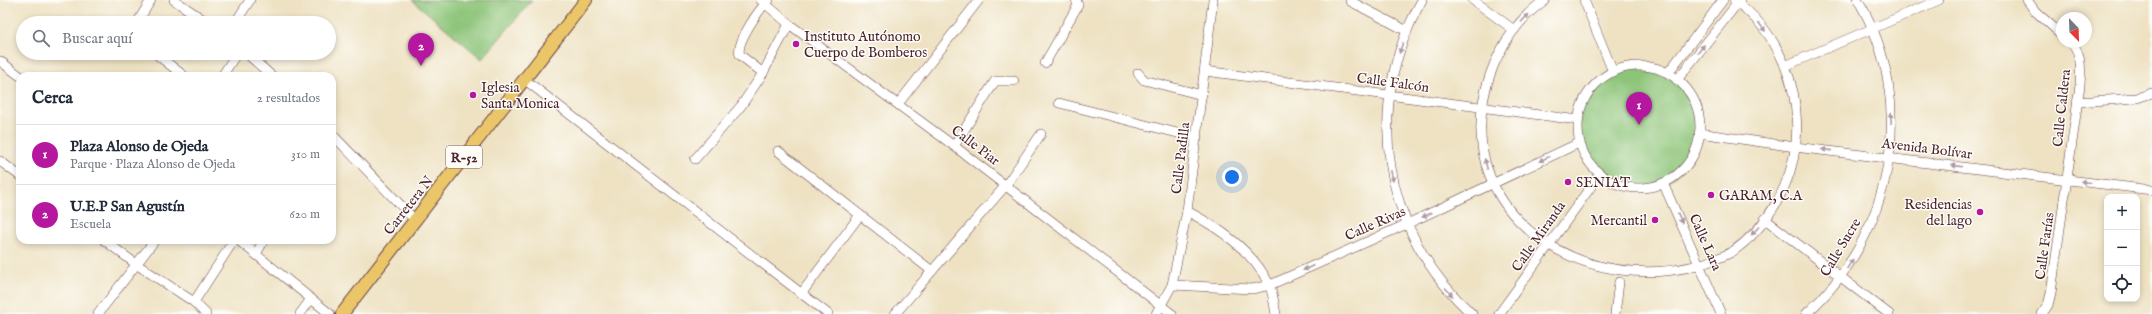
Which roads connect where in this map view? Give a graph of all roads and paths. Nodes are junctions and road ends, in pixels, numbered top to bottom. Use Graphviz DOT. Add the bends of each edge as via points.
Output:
graph roads {
  1 [pos="151,0"];
  2 [pos="174,0"];
  3 [pos="250,0"];
  4 [pos="586,0"];
  5 [pos="979,0"];
  6 [pos="1076,0"];
  7 [pos="1212,0"];
  8 [pos="1422,0"];
  9 [pos="1473,0"];
  10 [pos="1545,0"];
  11 [pos="1584,0"];
  12 [pos="1723,0"];
  13 [pos="1858,0"];
  14 [pos="1939,0"];
  15 [pos="2027,0"];
  16 [pos="765,1"];
  17 [pos="1350,1"];
  18 [pos="1737,1"];
  19 [pos="141,16"];
  20 [pos="198,16"];
  21 [pos="240,16"];
  22 [pos="789,24"];
  23 [pos="1872,29"];
  24 [pos="1514,30"];
  25 [pos="2056,30"];
  26 [pos="1407,31"];
  27 [pos="2076,48"];
  28 [pos="164,60"];
  29 [pos="232,60"];
  30 [pos="254,60"];
  31 [pos="0,61"];
  32 [pos="1045,63"];
  33 [pos="1785,66"];
  34 [pos="1205,71"];
  35 [pos="179,72"];
  36 [pos="225,72"];
  37 [pos="267,72"];
  38 [pos="1613,72"];
  39 [pos="16,73"];
  40 [pos="763,73"];
  41 [pos="1138,73"];
  42 [pos="1668,73"];
  43 [pos="524,79"];
  44 [pos="1677,80"];
  45 [pos="1014,81"];
  46 [pos="2152,93"];
  47 [pos="1390,95"];
  48 [pos="1202,96"];
  49 [pos="2077,102"];
  50 [pos="1059,103"];
  51 [pos="898,104"];
  52 [pos="1482,107"];
  53 [pos="1578,120"];
  54 [pos="1700,133"];
  55 [pos="1041,134"];
  56 [pos="336,138"];
  57 [pos="1197,138"];
  58 [pos="1579,142"];
  59 [pos="954,146"];
  60 [pos="1795,147"];
  61 [pos="778,151"];
  62 [pos="1890,157"];
  63 [pos="695,159"];
  64 [pos="0,161"];
  65 [pos="16,173"];
  66 [pos="1600,174"];
  67 [pos="2066,180"];
  68 [pos="1663,183"];
  69 [pos="1492,184"];
  70 [pos="1006,185"];
  71 [pos="2152,190"];
  72 [pos="1187,211"];
  73 [pos="860,215"];
  74 [pos="1766,219"];
  75 [pos="415,220"];
  76 [pos="1407,224"];
  77 [pos="109,244"];
  78 [pos="152,244"];
  79 [pos="231,244"];
  80 [pos="243,244"];
  81 [pos="262,244"];
  82 [pos="1547,253"];
  83 [pos="256,254"];
  84 [pos="136,264"];
  85 [pos="1702,270"];
  86 [pos="932,271"];
  87 [pos="1840,277"];
  88 [pos="1676,278"];
  89 [pos="1608,280"];
  90 [pos="1172,285"];
  91 [pos="1270,285"];
  92 [pos="801,294"];
  93 [pos="311,299"];
  94 [pos="194,302"];
  95 [pos="1158,310"];
  96 [pos="98,314"];
  97 [pos="206,314"];
  98 [pos="300,314"];
  99 [pos="330,314"];
  100 [pos="342,314"];
  101 [pos="828,314"];
  102 [pos="895,314"];
  103 [pos="1172,314"];
  104 [pos="1276,314"];
  105 [pos="1472,314"];
  106 [pos="1499,314"];
  107 [pos="1615,314"];
  108 [pos="1721,314"];
  109 [pos="1806,314"];
  110 [pos="1889,314"];
  111 [pos="2042,314"];
  1 -- 19 [label="street"];
  2 -- 20 [label="street"];
  3 -- 21 [label="street"];
  4 -- 43 [label="main road, Carretera N / R-52"];
  5 -- 51 [label="street"];
  6 -- 32 [label="street" via="1078,5"];
  7 -- 34 [label="street, Calle Padilla"];
  8 -- 26 [label="street"];
  9 -- 24 [label="street"];
  24 -- 10 [label="street, one-way"];
  11 -- 38 [label="street"];
  12 -- 42 [label="street"];
  13 -- 23 [label="street, Calle Sucre"];
  14 -- 23 [label="street"];
  15 -- 25 [label="street"];
  16 -- 22 [label="street, Calle Piar"];
  16 -- 40 [label="street" via="746,31 738,51"];
  17 -- 26 [label="street"];
  18 -- 33 [label="street, one-way" via="1765,31"];
  44 -- 18 [label="street, one-way"];
  22 -- 40 [label="street"];
  22 -- 51 [label="street, Calle Piar"];
  23 -- 33 [label="street"];
  62 -- 23 [label="street, Calle Sucre, one-way" via="1892,120 1888,83"];
  24 -- 52 [label="street" via="1493,66"];
  26 -- 47 [label="street, one-way" via="1396,63"];
  27 -- 49 [label="street, Calle Caldera" via="2081,72"];
  28 -- 35 [label="street"];
  29 -- 36 [label="street"];
  30 -- 37 [label="street"];
  31 -- 39 [label="street"];
  33 -- 60 [label="street" via="1796,106"];
  34 -- 47 [label="street, Calle Falcón"];
  34 -- 48 [label="street, Calle Padilla"];
  38 -- 42 [label="street" via="1641,66"];
  38 -- 53 [label="street" via="1589,91"];
  40 -- 63 [label="street" via="742,106"];
  41 -- 48 [label="street" via="1144,80"];
  42 -- 44 [label="street"];
  43 -- 75 [label="main road, Carretera N / R-52"];
  43 -- 92 [label="street"];
  44 -- 54 [label="street" via="1685,87 1695,104"];
  45 -- 59 [label="street" via="996,80"];
  46 -- 49 [label="street" via="2137,98"];
  47 -- 52 [label="street, Calle Falcón"];
  47 -- 76 [label="street, one-way" via="1389,152 1395,189"];
  48 -- 57 [label="street, Calle Padilla"];
  49 -- 67 [label="street, Calle Caldera"];
  50 -- 57 [label="street"];
  51 -- 59 [label="street, Calle Piar"];
  52 -- 53 [label="street, Calle Falcón"];
  69 -- 52 [label="street, one-way" via="1482,146"];
  53 -- 58 [label="street"];
  54 -- 60 [label="street, Avenida Bolívar"];
  54 -- 68 [label="street" via="1688,163"];
  55 -- 70 [label="street"];
  56 -- 75 [label="street"];
  57 -- 72 [label="street, Calle Padilla"];
  58 -- 66 [label="street" via="1587,160"];
  58 -- 69 [label="street, Calle Rivas, one-way"];
  59 -- 70 [label="street, Calle Piar"];
  62 -- 60 [label="street, Avenida Bolívar, one-way"];
  60 -- 74 [label="street" via="1785,186"];
  61 -- 73 [label="street"];
  67 -- 62 [label="street, Avenida Bolívar, one-way"];
  87 -- 62 [label="street, Calle Sucre, one-way" via="1860,248 1874,219"];
  64 -- 65 [label="street"];
  66 -- 68 [label="street" via="1628,187 1650,187"];
  66 -- 82 [label="street, Calle Miranda"];
  71 -- 67 [label="street, Avenida Bolívar, one-way"];
  67 -- 111 [label="street, Calle Farías" via="2051,293"];
  68 -- 85 [label="street, Calle Lara, one-way"];
  69 -- 76 [label="street, Calle Rivas, one-way"];
  69 -- 82 [label="street" via="1502,205 1518,228"];
  70 -- 86 [label="street"];
  70 -- 95 [label="street, Calle Piar"];
  72 -- 90 [label="street, Calle Padilla"];
  72 -- 91 [label="street" via="1224,233 1239,246"];
  73 -- 86 [label="street"];
  73 -- 92 [label="street"];
  74 -- 85 [label="street, one-way" via="1737,249"];
  74 -- 87 [label="street"];
  75 -- 100 [label="main road, Carretera N / R-52"];
  76 -- 91 [label="street, Calle Rivas, one-way"];
  76 -- 105 [label="street, one-way" via="1434,273"];
  77 -- 84 [label="street"];
  78 -- 84 [label="street"];
  79 -- 94 [label="street"];
  80 -- 83 [label="street"];
  81 -- 83 [label="street"];
  82 -- 106 [label="street, Calle Miranda"];
  83 -- 93 [label="street"];
  84 -- 94 [label="street"];
  84 -- 96 [label="street"];
  85 -- 88 [label="street"];
  85 -- 108 [label="street, Calle Lara"];
  86 -- 102 [label="street"];
  87 -- 109 [label="street, Calle Sucre"];
  87 -- 110 [label="street"];
  89 -- 107 [label="street" via="1623,282"];
  90 -- 91 [label="street, Calle Rivas" via="1252,289"];
  90 -- 95 [label="street, Calle Padilla"];
  91 -- 104 [label="street"];
  92 -- 101 [label="street"];
  93 -- 98 [label="street"];
  93 -- 99 [label="street"];
  94 -- 97 [label="street"];
  95 -- 103 [label="street, Calle Piar"];
}
